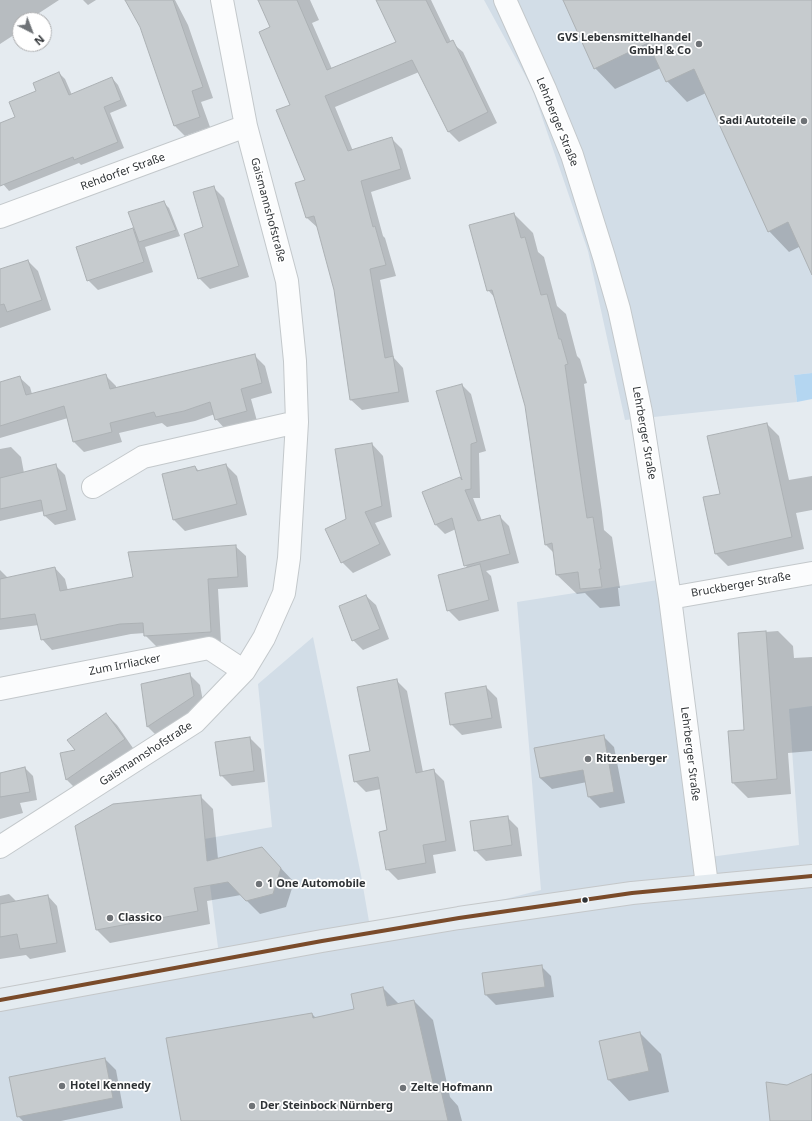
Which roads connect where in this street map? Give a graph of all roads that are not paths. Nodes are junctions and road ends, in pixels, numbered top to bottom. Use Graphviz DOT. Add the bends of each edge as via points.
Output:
graph roads {
  1 [pos="222,0"];
  2 [pos="505,0"];
  3 [pos="246,126"];
  4 [pos="0,217"];
  5 [pos="296,422"];
  6 [pos="93,486"];
  7 [pos="812,573"];
  8 [pos="670,598"];
  9 [pos="244,671"];
  10 [pos="0,689"];
  11 [pos="0,847"];
  12 [pos="812,876"];
  13 [pos="707,886"];
  14 [pos="0,1000"];
  1 -- 3 [label="street, Gaismannshofstraße"];
  2 -- 8 [label="street, Lehrberger Straße" via="572,155 615,294 641,412"];
  3 -- 4 [label="street, Rehdorfer Straße"];
  3 -- 5 [label="street, Gaismannshofstraße" via="287,281 295,361"];
  5 -- 6 [label="street" via="143,457"];
  5 -- 9 [label="street, Gaismannshofstraße" via="289,558 284,593 264,638"];
  7 -- 8 [label="street, Bruckberger Straße"];
  8 -- 13 [label="street, Lehrberger Straße"];
  9 -- 10 [label="street, Zum Irrliacker" via="209,648"];
  9 -- 11 [label="street, Gaismannshofstraße" via="196,722"];
  12 -- 13 [label="main road"];
  13 -- 14 [label="main road" via="632,893 458,918"];
}
